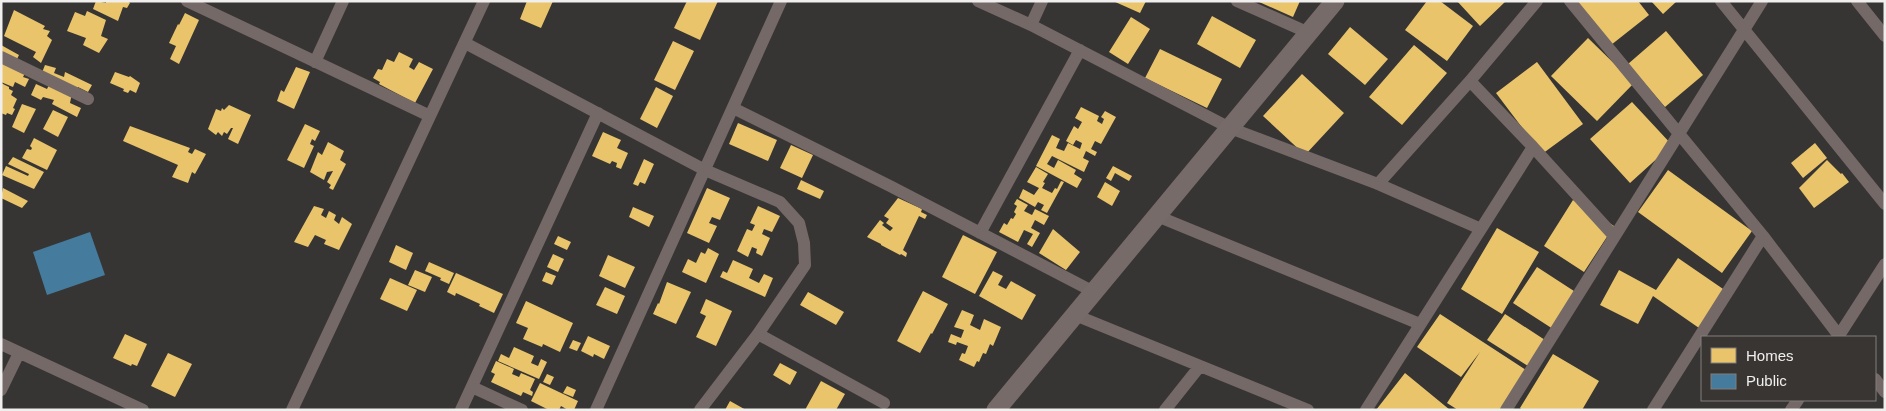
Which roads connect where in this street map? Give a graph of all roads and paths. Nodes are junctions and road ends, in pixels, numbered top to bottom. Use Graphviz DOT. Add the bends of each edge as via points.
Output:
graph roads {
  1 [pos="187,1"];
  2 [pos="343,1"];
  3 [pos="484,1"];
  4 [pos="781,1"];
  5 [pos="978,1"];
  6 [pos="1042,1"];
  7 [pos="1236,1"];
  8 [pos="1335,1"];
  9 [pos="1537,1"];
  10 [pos="1570,1"];
  11 [pos="1721,1"];
  12 [pos="1762,1"];
  13 [pos="1857,1"];
  14 [pos="1030,25"];
  15 [pos="1743,29"];
  16 [pos="1309,33"];
  17 [pos="1885,36"];
  18 [pos="465,43"];
  19 [pos="1080,50"];
  20 [pos="1,57"];
  21 [pos="315,62"];
  22 [pos="1470,81"];
  23 [pos="88,99"];
  24 [pos="733,108"];
  25 [pos="598,113"];
  26 [pos="430,116"];
  27 [pos="1230,128"];
  28 [pos="1678,134"];
  29 [pos="1533,147"];
  30 [pos="705,170"];
  31 [pos="1378,184"];
  32 [pos="1885,204"];
  33 [pos="1157,216"];
  34 [pos="1481,229"];
  35 [pos="980,233"];
  36 [pos="1614,236"];
  37 [pos="1764,236"];
  38 [pos="1885,264"];
  39 [pos="1094,292"];
  40 [pos="1075,315"];
  41 [pos="1420,324"];
  42 [pos="758,334"];
  43 [pos="1838,336"];
  44 [pos="1840,336"];
  45 [pos="1,344"];
  46 [pos="19,353"];
  47 [pos="1200,366"];
  48 [pos="1876,380"];
  49 [pos="472,387"];
  50 [pos="1,390"];
  51 [pos="1885,392"];
  52 [pos="884,403"];
  53 [pos="142,410"];
  54 [pos="292,410"];
  55 [pos="461,410"];
  56 [pos="522,410"];
  57 [pos="596,410"];
  58 [pos="700,410"];
  59 [pos="996,410"];
  60 [pos="1165,410"];
  61 [pos="1308,410"];
  62 [pos="1366,410"];
  63 [pos="1506,410"];
  64 [pos="1653,410"];
  1 -- 21 [label="street"];
  2 -- 21 [label="street"];
  3 -- 18 [label="street"];
  4 -- 24 [label="street"];
  5 -- 14 [label="street"];
  6 -- 14 [label="street"];
  7 -- 16 [label="street"];
  8 -- 16 [label="street"];
  9 -- 22 [label="street"];
  10 -- 28 [label="street"];
  11 -- 15 [label="street"];
  12 -- 15 [label="street"];
  13 -- 17 [label="street"];
  14 -- 19 [label="street"];
  15 -- 28 [label="street"];
  15 -- 32 [label="street"];
  16 -- 27 [label="street"];
  18 -- 25 [label="street"];
  18 -- 26 [label="street"];
  19 -- 27 [label="street"];
  19 -- 35 [label="street"];
  20 -- 23 [label="street"];
  21 -- 26 [label="street"];
  22 -- 29 [label="street"];
  22 -- 31 [label="street"];
  24 -- 30 [label="street"];
  24 -- 35 [label="street"];
  25 -- 30 [label="street"];
  25 -- 49 [label="street"];
  26 -- 54 [label="street"];
  27 -- 31 [label="street"];
  27 -- 33 [label="street"];
  28 -- 36 [label="street"];
  28 -- 37 [label="street"];
  29 -- 34 [label="street"];
  29 -- 36 [label="street"];
  30 -- 42 [label="street" via="780,202 799,223 805,265"];
  30 -- 57 [label="street"];
  31 -- 34 [label="street"];
  33 -- 39 [label="street"];
  33 -- 41 [label="street"];
  34 -- 41 [label="street"];
  35 -- 39 [label="street"];
  36 -- 63 [label="street"];
  37 -- 43 [label="street"];
  37 -- 64 [label="street"];
  38 -- 44 [label="street"];
  39 -- 40 [label="street"];
  40 -- 47 [label="street"];
  40 -- 59 [label="street"];
  41 -- 62 [label="street"];
  42 -- 52 [label="street"];
  42 -- 58 [label="street"];
  45 -- 46 [label="street"];
  46 -- 50 [label="street"];
  46 -- 53 [label="street"];
  47 -- 60 [label="street"];
  47 -- 61 [label="street"];
  48 -- 51 [label="street"];
  49 -- 55 [label="street"];
  49 -- 56 [label="street"];
}
